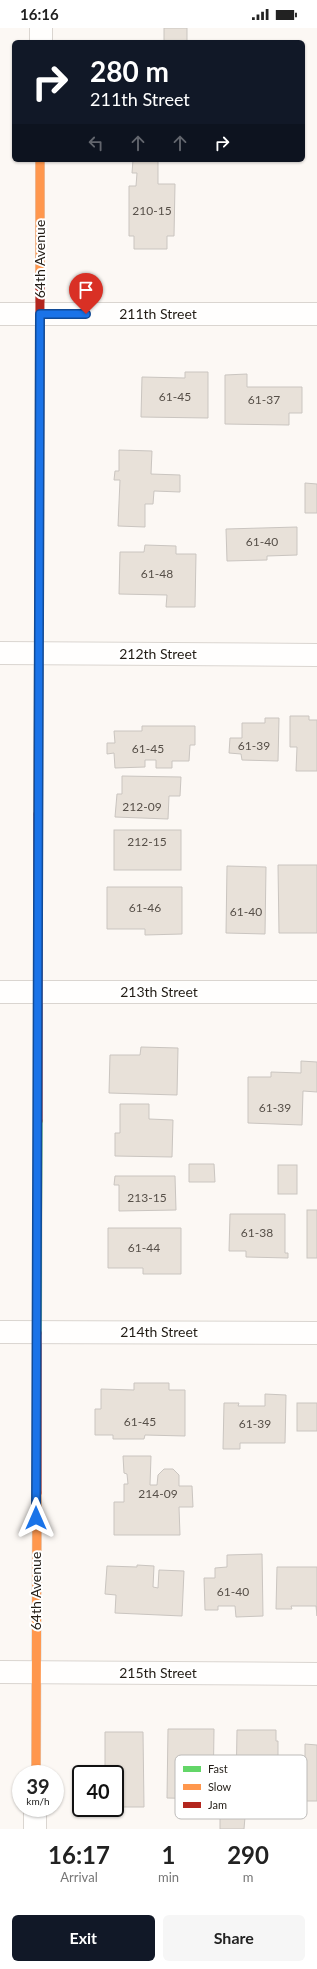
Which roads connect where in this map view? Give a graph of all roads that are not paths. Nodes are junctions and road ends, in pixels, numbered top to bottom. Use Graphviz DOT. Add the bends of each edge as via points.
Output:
graph roads {
  1 [pos="41,28"];
  2 [pos="41,40"];
  3 [pos="40,162"];
  4 [pos="0,314"];
  5 [pos="40,314"];
  6 [pos="317,314"];
  7 [pos="0,653"];
  8 [pos="38,653"];
  9 [pos="317,655"];
  10 [pos="0,992"];
  11 [pos="38,992"];
  12 [pos="317,992"];
  13 [pos="0,1332"];
  14 [pos="37,1332"];
  15 [pos="317,1333"];
  16 [pos="0,1672"];
  17 [pos="36,1672"];
  18 [pos="317,1674"];
  19 [pos="36,1765"];
  20 [pos="36,1817"];
  21 [pos="35,1829"];
  1 -- 2 [label="street"];
  3 -- 5 [label="street, 64th Avenue"];
  4 -- 5 [label="street, 211th Street"];
  5 -- 6 [label="street, 211th Street"];
  5 -- 8 [label="street, 64th Avenue"];
  7 -- 8 [label="street, 212th Street"];
  8 -- 9 [label="street, 212th Street"];
  8 -- 11 [label="street, 64th Avenue"];
  10 -- 11 [label="street, 213th Street"];
  11 -- 12 [label="street, 213th Street"];
  11 -- 14 [label="street, 64th Avenue"];
  13 -- 14 [label="street, 214th Street"];
  14 -- 15 [label="street, 214th Street"];
  14 -- 17 [label="street, 64th Avenue"];
  16 -- 17 [label="street, 215th Street"];
  17 -- 18 [label="street, 215th Street"];
  17 -- 19 [label="street, 64th Avenue"];
  20 -- 21 [label="street"];
}
